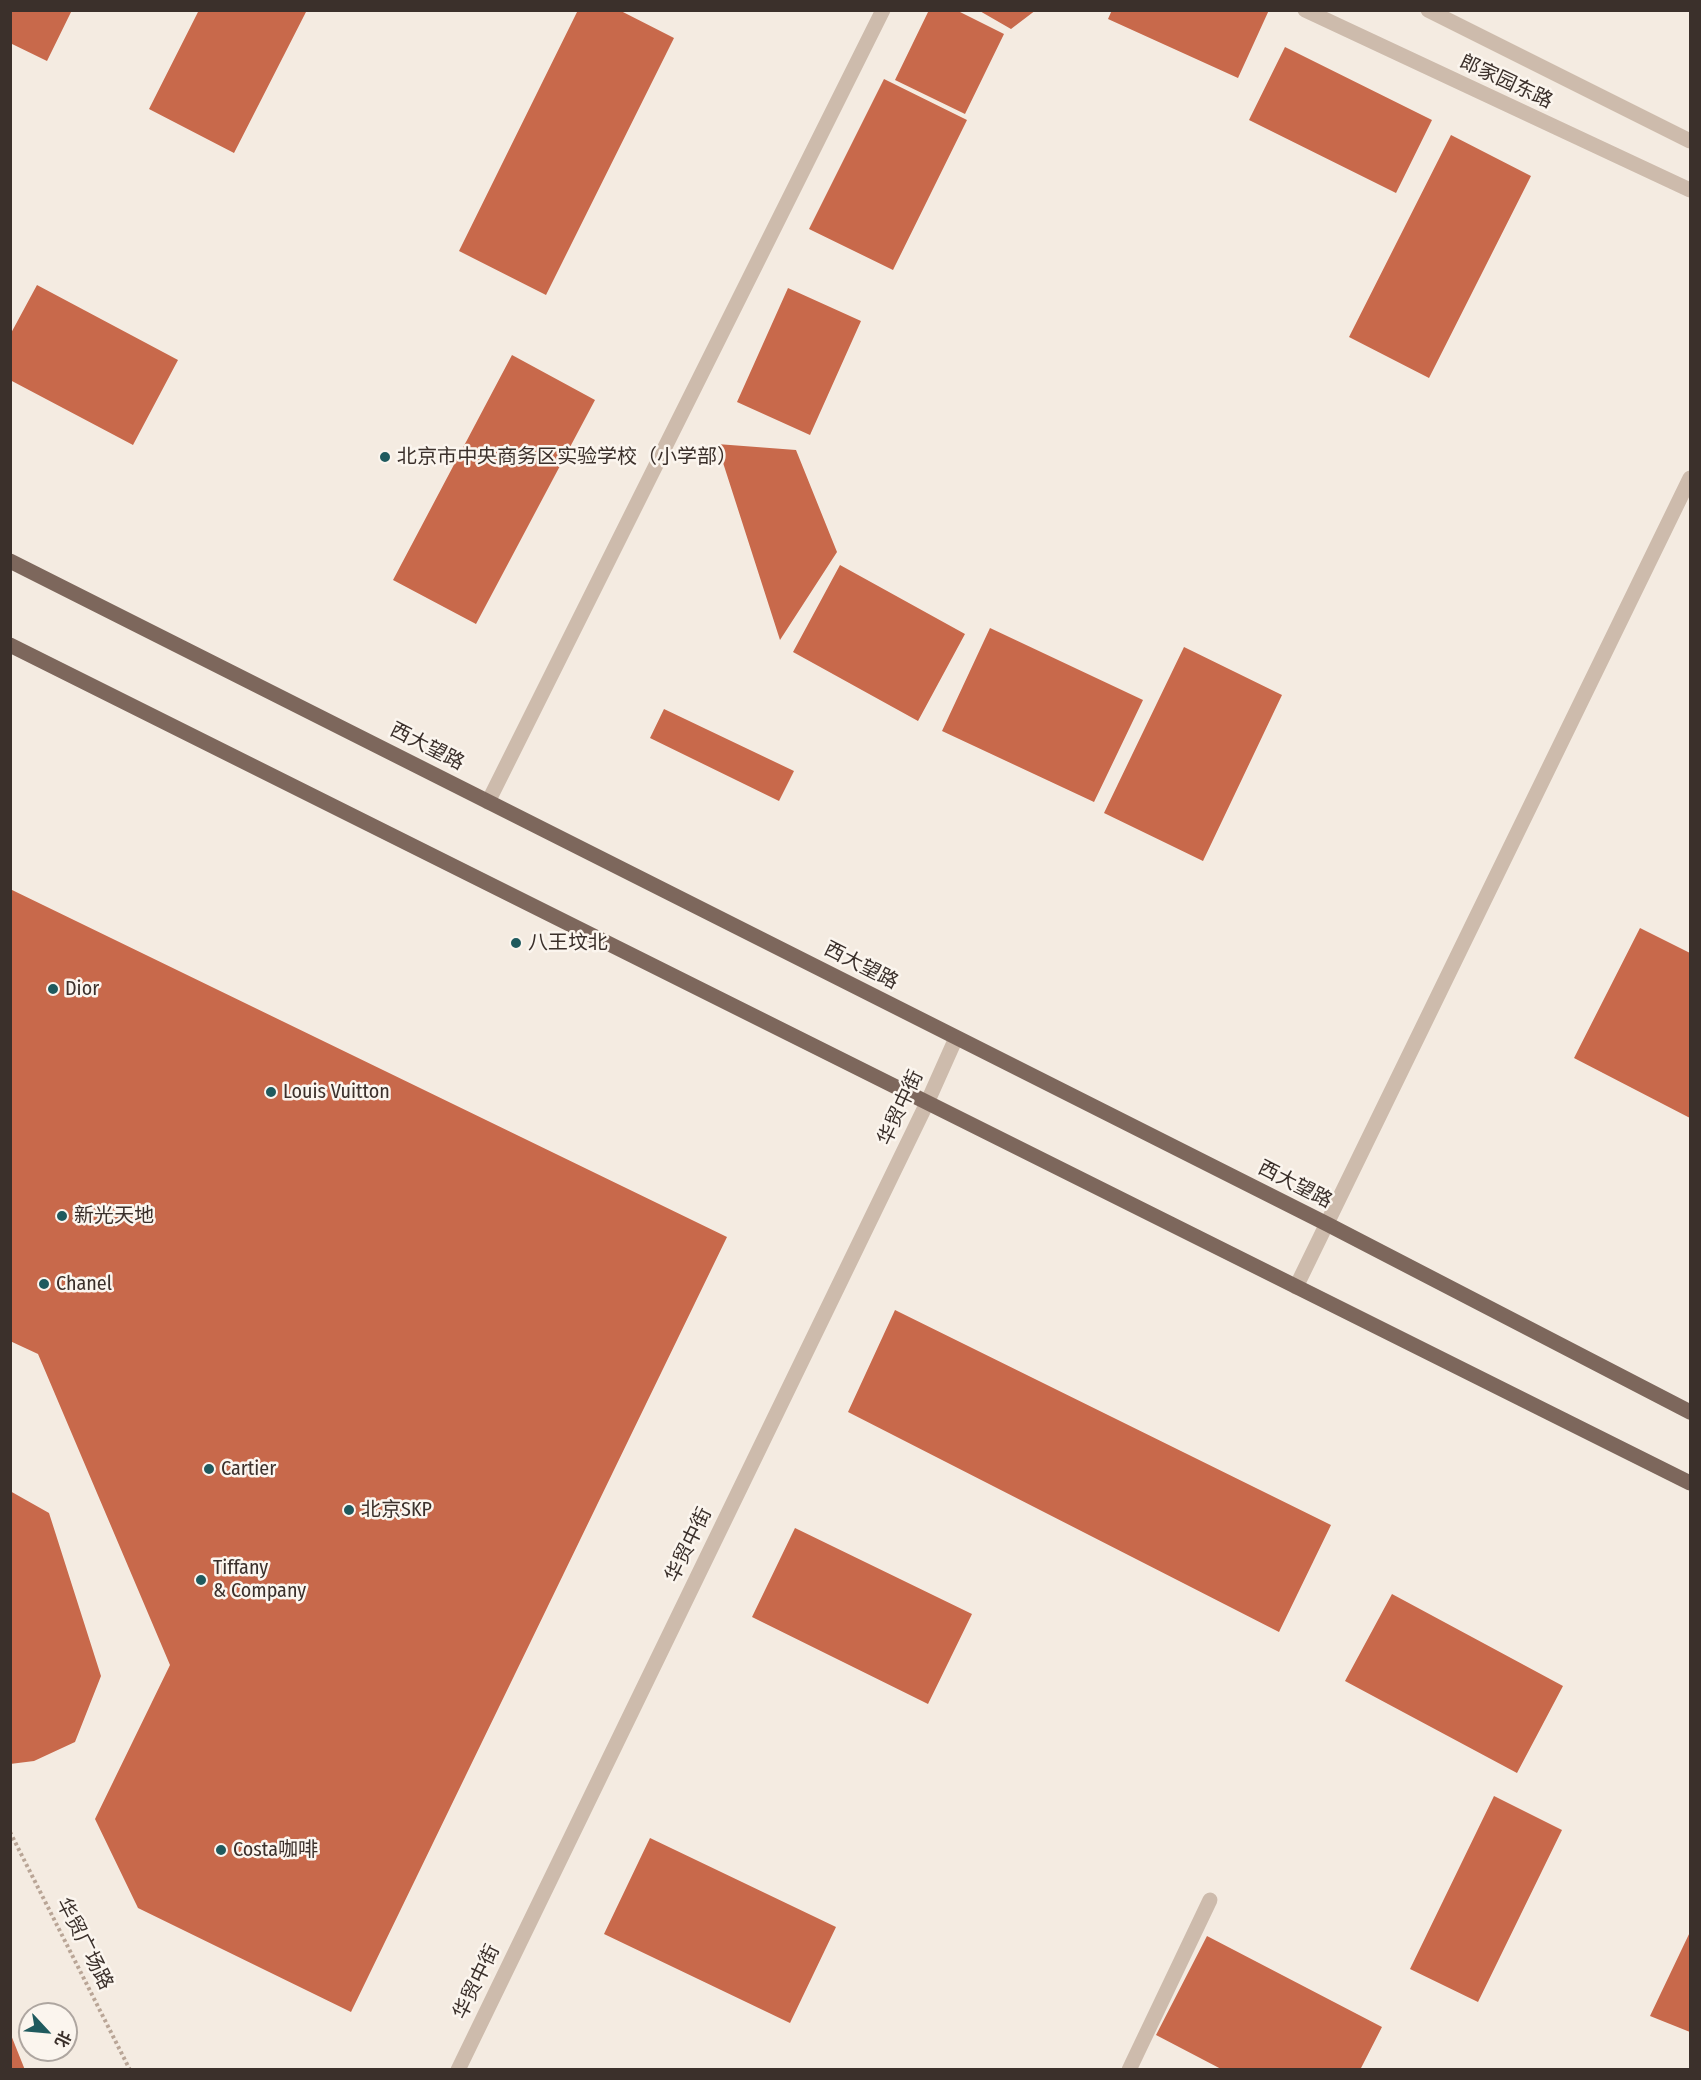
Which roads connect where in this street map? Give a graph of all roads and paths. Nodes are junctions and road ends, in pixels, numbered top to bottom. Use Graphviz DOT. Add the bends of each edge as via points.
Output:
graph roads {
  1 [pos="883,10"];
  2 [pos="1305,10"];
  3 [pos="1428,10"];
  4 [pos="1690,141"];
  5 [pos="1690,190"];
  6 [pos="1690,478"];
  7 [pos="10,561"];
  8 [pos="10,645"];
  9 [pos="488,802"];
  10 [pos="956,1038"];
  11 [pos="927,1103"];
  12 [pos="1327,1224"];
  13 [pos="1296,1287"];
  14 [pos="1690,1412"];
  15 [pos="1690,1483"];
  16 [pos="10,1833"];
  17 [pos="1210,1900"];
  18 [pos="130,2070"];
  19 [pos="458,2070"];
  20 [pos="1129,2070"];
  1 -- 9 [label="street"];
  2 -- 5 [label="street, 郎家园东路"];
  3 -- 4 [label="street, 郎家园东路"];
  6 -- 12 [label="street"];
  7 -- 9 [label="main road, 西大望路"];
  8 -- 11 [label="main road"];
  9 -- 10 [label="main road, 西大望路"];
  10 -- 11 [label="street, 华贸中街"];
  10 -- 12 [label="main road, 西大望路"];
  11 -- 13 [label="main road"];
  11 -- 19 [label="street, 华贸中街"];
  12 -- 13 [label="street"];
  12 -- 14 [label="main road, 西大望路"];
  13 -- 15 [label="main road"];
  16 -- 18 [label="path, 华贸广场路"];
  17 -- 20 [label="street"];
}
